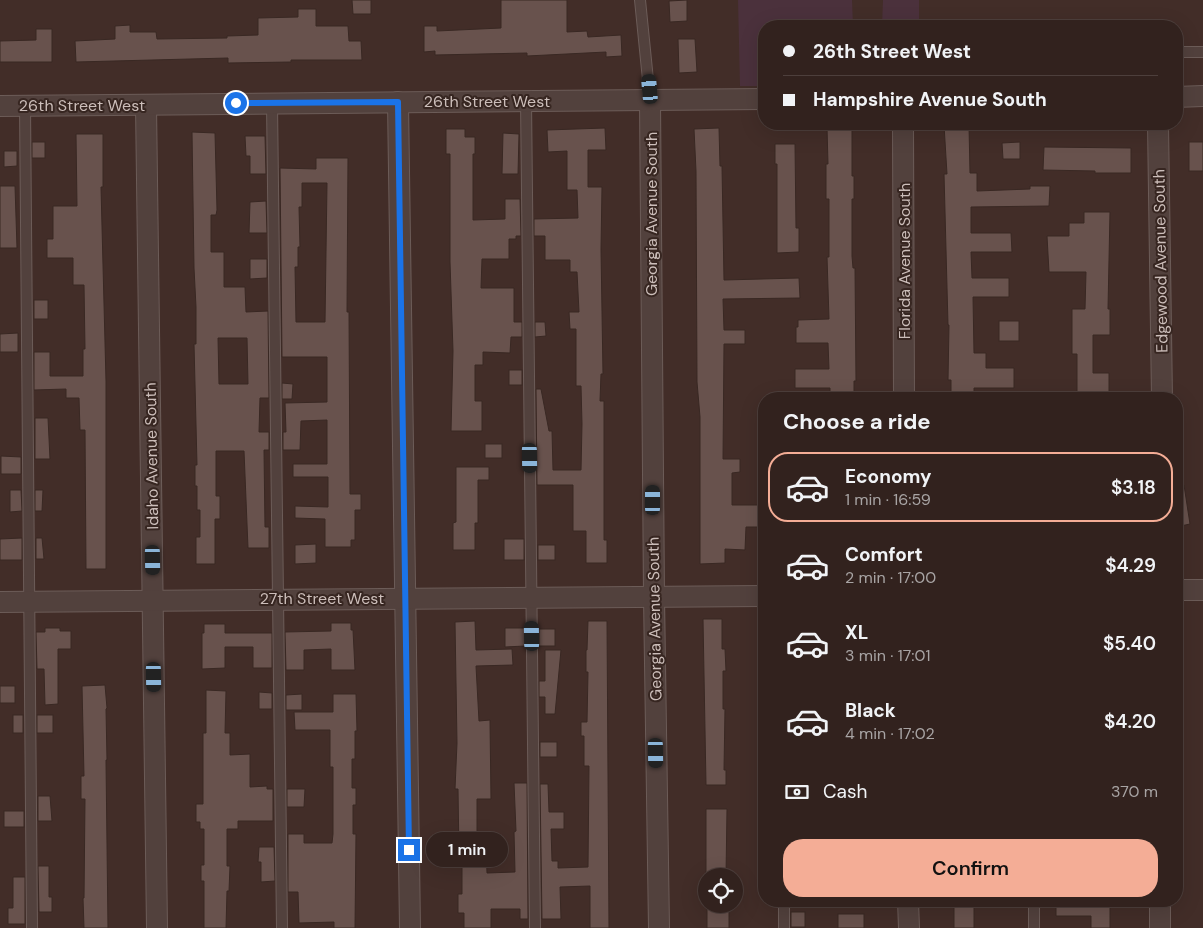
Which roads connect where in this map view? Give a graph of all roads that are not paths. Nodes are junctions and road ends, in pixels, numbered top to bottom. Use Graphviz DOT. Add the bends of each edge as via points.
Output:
graph roads {
  1 [pos="640,0"];
  2 [pos="1183,52"];
  3 [pos="1203,52"];
  4 [pos="1183,96"];
  5 [pos="1203,96"];
  6 [pos="758,99"];
  7 [pos="526,100"];
  8 [pos="650,100"];
  9 [pos="398,102"];
  10 [pos="272,103"];
  11 [pos="25,105"];
  12 [pos="146,105"];
  13 [pos="0,106"];
  14 [pos="903,130"];
  15 [pos="1158,130"];
  16 [pos="904,392"];
  17 [pos="1162,392"];
  18 [pos="1183,590"];
  19 [pos="1203,590"];
  20 [pos="758,596"];
  21 [pos="532,597"];
  22 [pos="654,597"];
  23 [pos="405,598"];
  24 [pos="277,599"];
  25 [pos="154,600"];
  26 [pos="0,602"];
  27 [pos="28,602"];
  28 [pos="784,907"];
  29 [pos="908,907"];
  30 [pos="1034,907"];
  31 [pos="1160,907"];
  32 [pos="32,928"];
  33 [pos="157,928"];
  34 [pos="282,928"];
  35 [pos="410,928"];
  36 [pos="535,928"];
  37 [pos="659,928"];
  38 [pos="784,928"];
  39 [pos="909,928"];
  40 [pos="1034,928"];
  41 [pos="1160,928"];
  1 -- 8 [label="lane"];
  2 -- 3 [label="lane"];
  4 -- 5 [label="street"];
  6 -- 8 [label="street, 26th Street West"];
  7 -- 8 [label="street, 26th Street West"];
  7 -- 9 [label="street, 26th Street West"];
  7 -- 21 [label="lane"];
  8 -- 22 [label="street, Georgia Avenue South"];
  9 -- 10 [label="street, 26th Street West"];
  9 -- 23 [label="street"];
  10 -- 12 [label="street, 26th Street West"];
  10 -- 24 [label="lane"];
  11 -- 12 [label="street, 26th Street West"];
  11 -- 13 [label="street, 26th Street West"];
  11 -- 27 [label="lane"];
  12 -- 25 [label="street, Idaho Avenue South"];
  14 -- 16 [label="street, Florida Avenue South"];
  15 -- 17 [label="street, Edgewood Avenue South"];
  18 -- 19 [label="street"];
  20 -- 22 [label="street, 27th Street West"];
  21 -- 22 [label="street, 27th Street West"];
  21 -- 23 [label="street, 27th Street West"];
  21 -- 36 [label="lane"];
  22 -- 37 [label="street, Georgia Avenue South"];
  23 -- 24 [label="street, 27th Street West"];
  23 -- 35 [label="street"];
  24 -- 25 [label="street, 27th Street West"];
  24 -- 34 [label="lane"];
  25 -- 27 [label="street, 27th Street West"];
  25 -- 33 [label="street, Idaho Avenue South"];
  26 -- 27 [label="street, 27th Street West"];
  27 -- 32 [label="lane"];
  28 -- 38 [label="lane"];
  29 -- 39 [label="street"];
  30 -- 40 [label="lane"];
  31 -- 41 [label="street"];
}
